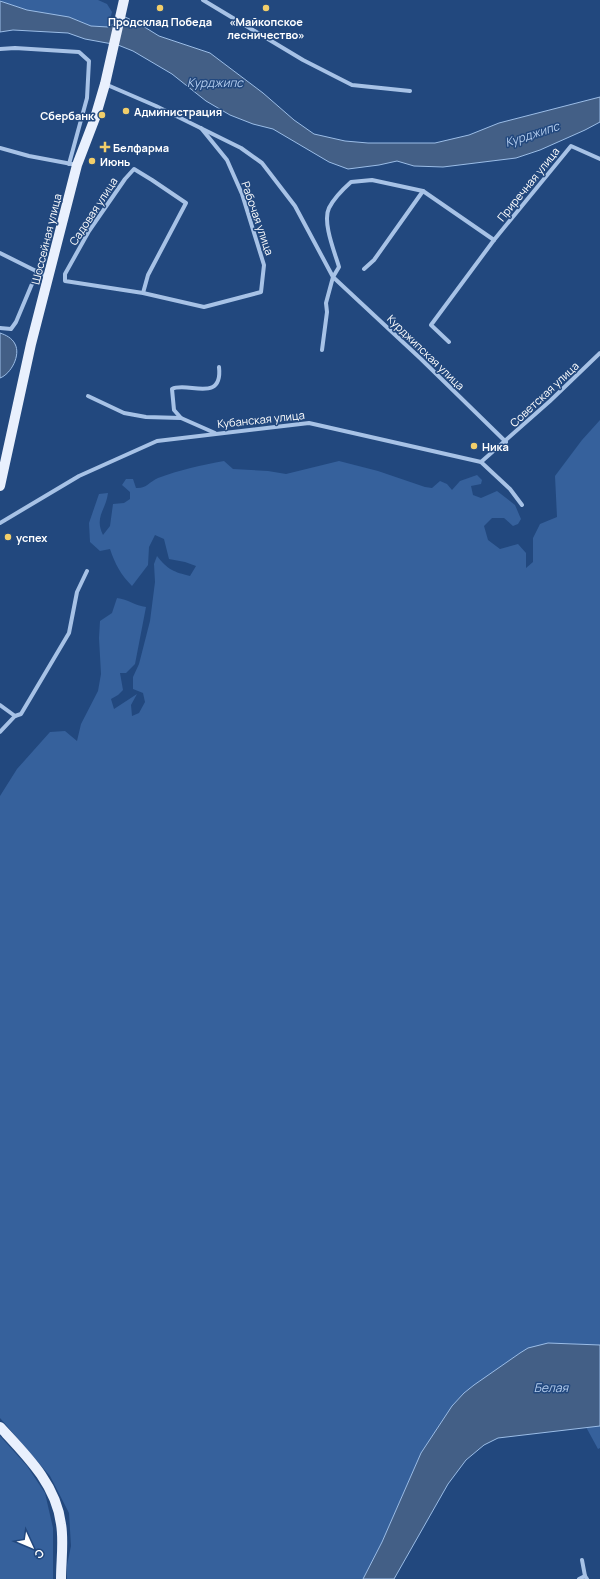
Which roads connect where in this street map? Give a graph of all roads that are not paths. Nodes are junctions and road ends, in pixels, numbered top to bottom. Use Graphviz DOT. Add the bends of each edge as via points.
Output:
graph roads {
  1 [pos="124,0"];
  2 [pos="206,1"];
  3 [pos="0,50"];
  4 [pos="105,84"];
  5 [pos="410,91"];
  6 [pos="201,128"];
  7 [pos="0,148"];
  8 [pos="600,159"];
  9 [pos="73,164"];
  10 [pos="423,191"];
  11 [pos="494,240"];
  12 [pos="0,253"];
  13 [pos="364,269"];
  14 [pos="37,272"];
  15 [pos="49,277"];
  16 [pos="333,277"];
  17 [pos="65,281"];
  18 [pos="143,293"];
  19 [pos="0,328"];
  20 [pos="449,342"];
  21 [pos="322,350"];
  22 [pos="600,353"];
  23 [pos="219,367"];
  24 [pos="88,396"];
  25 [pos="181,418"];
  26 [pos="216,433"];
  27 [pos="506,442"];
  28 [pos="481,462"];
  29 [pos="0,486"];
  30 [pos="522,505"];
  31 [pos="0,523"];
  32 [pos="87,571"];
  33 [pos="0,705"];
  34 [pos="15,716"];
  35 [pos="0,732"];
  36 [pos="0,1427"];
  37 [pos="582,1560"];
  38 [pos="586,1578"];
  39 [pos="60,1579"];
  40 [pos="579,1579"];
  1 -- 4 [label="main road, Шоссейная улица"];
  2 -- 5 [label="street" via="303,60 352,85"];
  3 -- 9 [label="street" via="15,48 79,52 88,61 87,98"];
  4 -- 6 [label="street, Курджипская улица"];
  4 -- 9 [label="main road, Шоссейная улица" via="95,118"];
  6 -- 16 [label="street, Курджипская улица" via="241,148 262,163 295,206"];
  6 -- 18 [label="street, Рабочая улица" via="227,160 242,194 264,265 261,292 204,307"];
  7 -- 9 [label="street"];
  8 -- 11 [label="street, Приречная улица" via="571,146"];
  9 -- 15 [label="main road, Шоссейная улица"];
  10 -- 11 [label="street"];
  10 -- 13 [label="street" via="374,260"];
  10 -- 16 [label="street" via="372,180 351,182 328,210 327,224 339,267"];
  11 -- 20 [label="street, Приречная улица" via="431,325"];
  12 -- 14 [label="street"];
  14 -- 15 [label="street"];
  14 -- 19 [label="street" via="16,322 11,329"];
  15 -- 29 [label="main road, Шоссейная улица" via="31,344"];
  16 -- 21 [label="street" via="326,303"];
  16 -- 27 [label="street, Курджипская улица"];
  17 -- 18 [label="street, Рабочая улица"];
  17 -- 18 [label="street, Садовая улица" via="65,274 89,231 124,179 134,170 186,203 148,275"];
  22 -- 27 [label="street, Советская улица"];
  23 -- 25 [label="street" via="220,375 213,387 208,389 182,386 172,389 174,410"];
  24 -- 25 [label="street" via="132,416"];
  25 -- 26 [label="street"];
  26 -- 28 [label="street, Кубанская улица" via="309,423"];
  26 -- 31 [label="street, Кубанская улица" via="157,441 79,476"];
  27 -- 28 [label="street, Советская улица"];
  28 -- 30 [label="street" via="510,489"];
  32 -- 34 [label="street" via="77,592 69,633 21,714"];
  33 -- 34 [label="street"];
  34 -- 35 [label="street"];
  36 -- 39 [label="main road" via="39,1472 58,1506 62,1524"];
  37 -- 38 [label="street"];
  38 -- 40 [label="street"];
}
